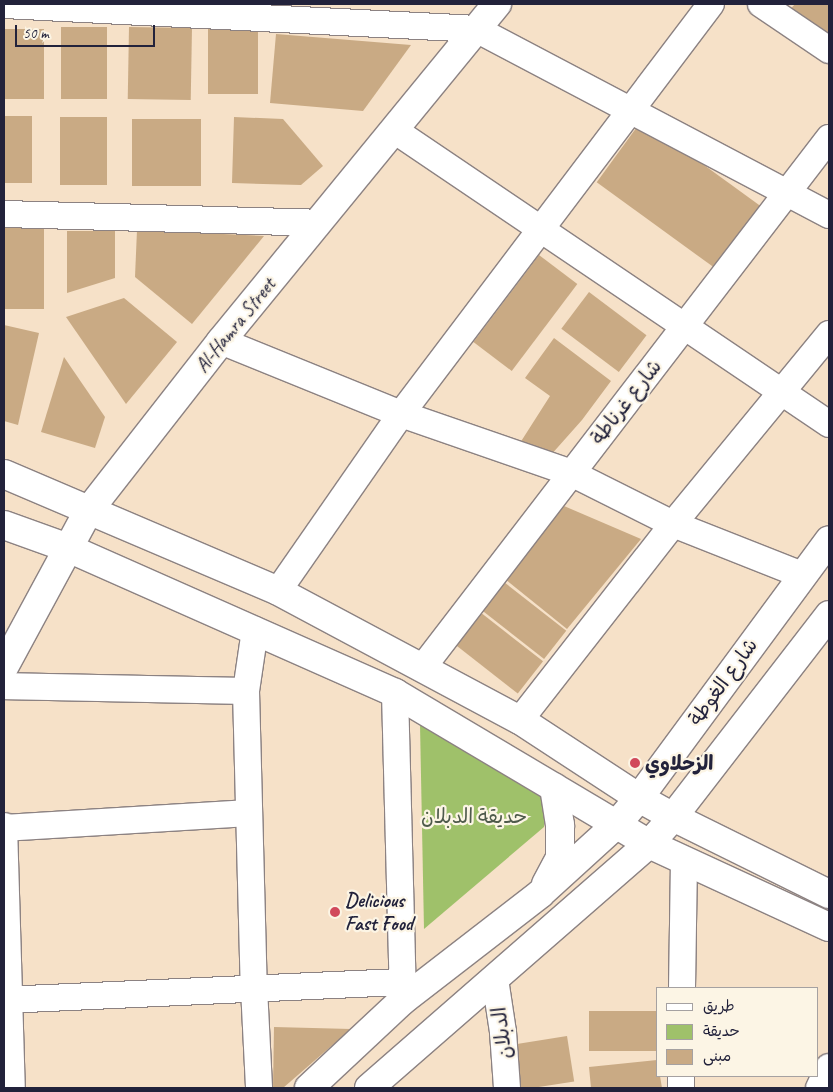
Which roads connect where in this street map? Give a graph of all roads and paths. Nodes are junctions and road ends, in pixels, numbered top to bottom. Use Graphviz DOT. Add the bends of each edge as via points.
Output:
graph roads {
  1 [pos="497,4"];
  2 [pos="710,4"];
  3 [pos="761,4"];
  4 [pos="4,5"];
  5 [pos="476,29"];
  6 [pos="829,50"];
  7 [pos="631,110"];
  8 [pos="394,130"];
  9 [pos="829,138"];
  10 [pos="787,193"];
  11 [pos="4,214"];
  12 [pos="829,215"];
  13 [pos="317,224"];
  14 [pos="541,229"];
  15 [pos="684,326"];
  16 [pos="829,334"];
  17 [pos="221,341"];
  18 [pos="782,392"];
  19 [pos="401,414"];
  20 [pos="829,424"];
  21 [pos="571,473"];
  22 [pos="4,474"];
  23 [pos="88,510"];
  24 [pos="673,524"];
  25 [pos="4,525"];
  26 [pos="829,540"];
  27 [pos="68,548"];
  28 [pos="802,575"];
  29 [pos="278,591"];
  30 [pos="829,615"];
  31 [pos="255,630"];
  32 [pos="4,667"];
  33 [pos="423,667"];
  34 [pos="4,686"];
  35 [pos="246,691"];
  36 [pos="395,693"];
  37 [pos="520,720"];
  38 [pos="554,787"];
  39 [pos="638,798"];
  40 [pos="249,813"];
  41 [pos="673,817"];
  42 [pos="617,824"];
  43 [pos="4,827"];
  44 [pos="649,844"];
  45 [pos="684,860"];
  46 [pos="540,894"];
  47 [pos="829,894"];
  48 [pos="829,927"];
  49 [pos="495,979"];
  50 [pos="682,987"];
  51 [pos="254,988"];
  52 [pos="403,991"];
  53 [pos="7,1000"];
  54 [pos="829,1068"];
  55 [pos="12,1088"];
  56 [pos="259,1088"];
  57 [pos="309,1088"];
  58 [pos="369,1088"];
  59 [pos="507,1088"];
  60 [pos="819,1088"];
  1 -- 5 [label="main road, Al-Hamra Street"];
  2 -- 7 [label="street"];
  3 -- 6 [label="street"];
  4 -- 5 [label="street"];
  5 -- 7 [label="street"];
  5 -- 8 [label="main road, Al-Hamra Street"];
  7 -- 10 [label="street"];
  7 -- 14 [label="street"];
  8 -- 13 [label="main road, Al-Hamra Street"];
  8 -- 14 [label="street"];
  9 -- 10 [label="street, شارع غرناطة"];
  10 -- 12 [label="street"];
  10 -- 15 [label="street, شارع غرناطة"];
  11 -- 13 [label="street"];
  13 -- 17 [label="main road, Al-Hamra Street"];
  14 -- 15 [label="street"];
  14 -- 19 [label="street"];
  15 -- 18 [label="street"];
  15 -- 21 [label="street, شارع غرناطة"];
  16 -- 18 [label="street"];
  17 -- 19 [label="street"];
  17 -- 23 [label="main road, Al-Hamra Street"];
  18 -- 20 [label="street"];
  18 -- 24 [label="street"];
  19 -- 21 [label="street"];
  19 -- 29 [label="street"];
  21 -- 24 [label="street"];
  21 -- 33 [label="street, شارع غرناطة"];
  22 -- 23 [label="main road"];
  23 -- 27 [label="main road, Al-Hamra Street"];
  23 -- 29 [label="main road"];
  24 -- 28 [label="street"];
  24 -- 37 [label="street"];
  25 -- 27 [label="main road"];
  26 -- 28 [label="main road, شارع الغوطة"];
  27 -- 31 [label="main road"];
  27 -- 32 [label="main road, Al-Hamra Street"];
  28 -- 39 [label="main road, شارع الغوطة"];
  29 -- 33 [label="main road"];
  30 -- 41 [label="main road"];
  31 -- 35 [label="street"];
  31 -- 36 [label="main road"];
  33 -- 37 [label="main road"];
  34 -- 35 [label="street"];
  35 -- 40 [label="street"];
  36 -- 38 [label="main road"];
  36 -- 52 [label="street"];
  37 -- 39 [label="main road"];
  38 -- 42 [label="main road"];
  38 -- 46 [label="main road" via="560,825 560,858"];
  39 -- 41 [label="main road"];
  39 -- 42 [label="main road, شارع الغوطة"];
  40 -- 43 [label="street"];
  40 -- 51 [label="street"];
  41 -- 44 [label="main road"];
  41 -- 47 [label="main road"];
  42 -- 44 [label="main road"];
  42 -- 46 [label="main road, شارع الغوطة"];
  43 -- 53 [label="street"];
  44 -- 45 [label="main road"];
  44 -- 49 [label="main road"];
  45 -- 48 [label="main road"];
  45 -- 50 [label="street"];
  46 -- 52 [label="main road, شارع الغوطة"];
  49 -- 58 [label="main road"];
  49 -- 59 [label="street, الدبلان"];
  51 -- 52 [label="street"];
  51 -- 53 [label="street"];
  51 -- 56 [label="street"];
  52 -- 57 [label="main road, شارع الغوطة"];
  53 -- 55 [label="street"];
  54 -- 60 [label="street"];
}
